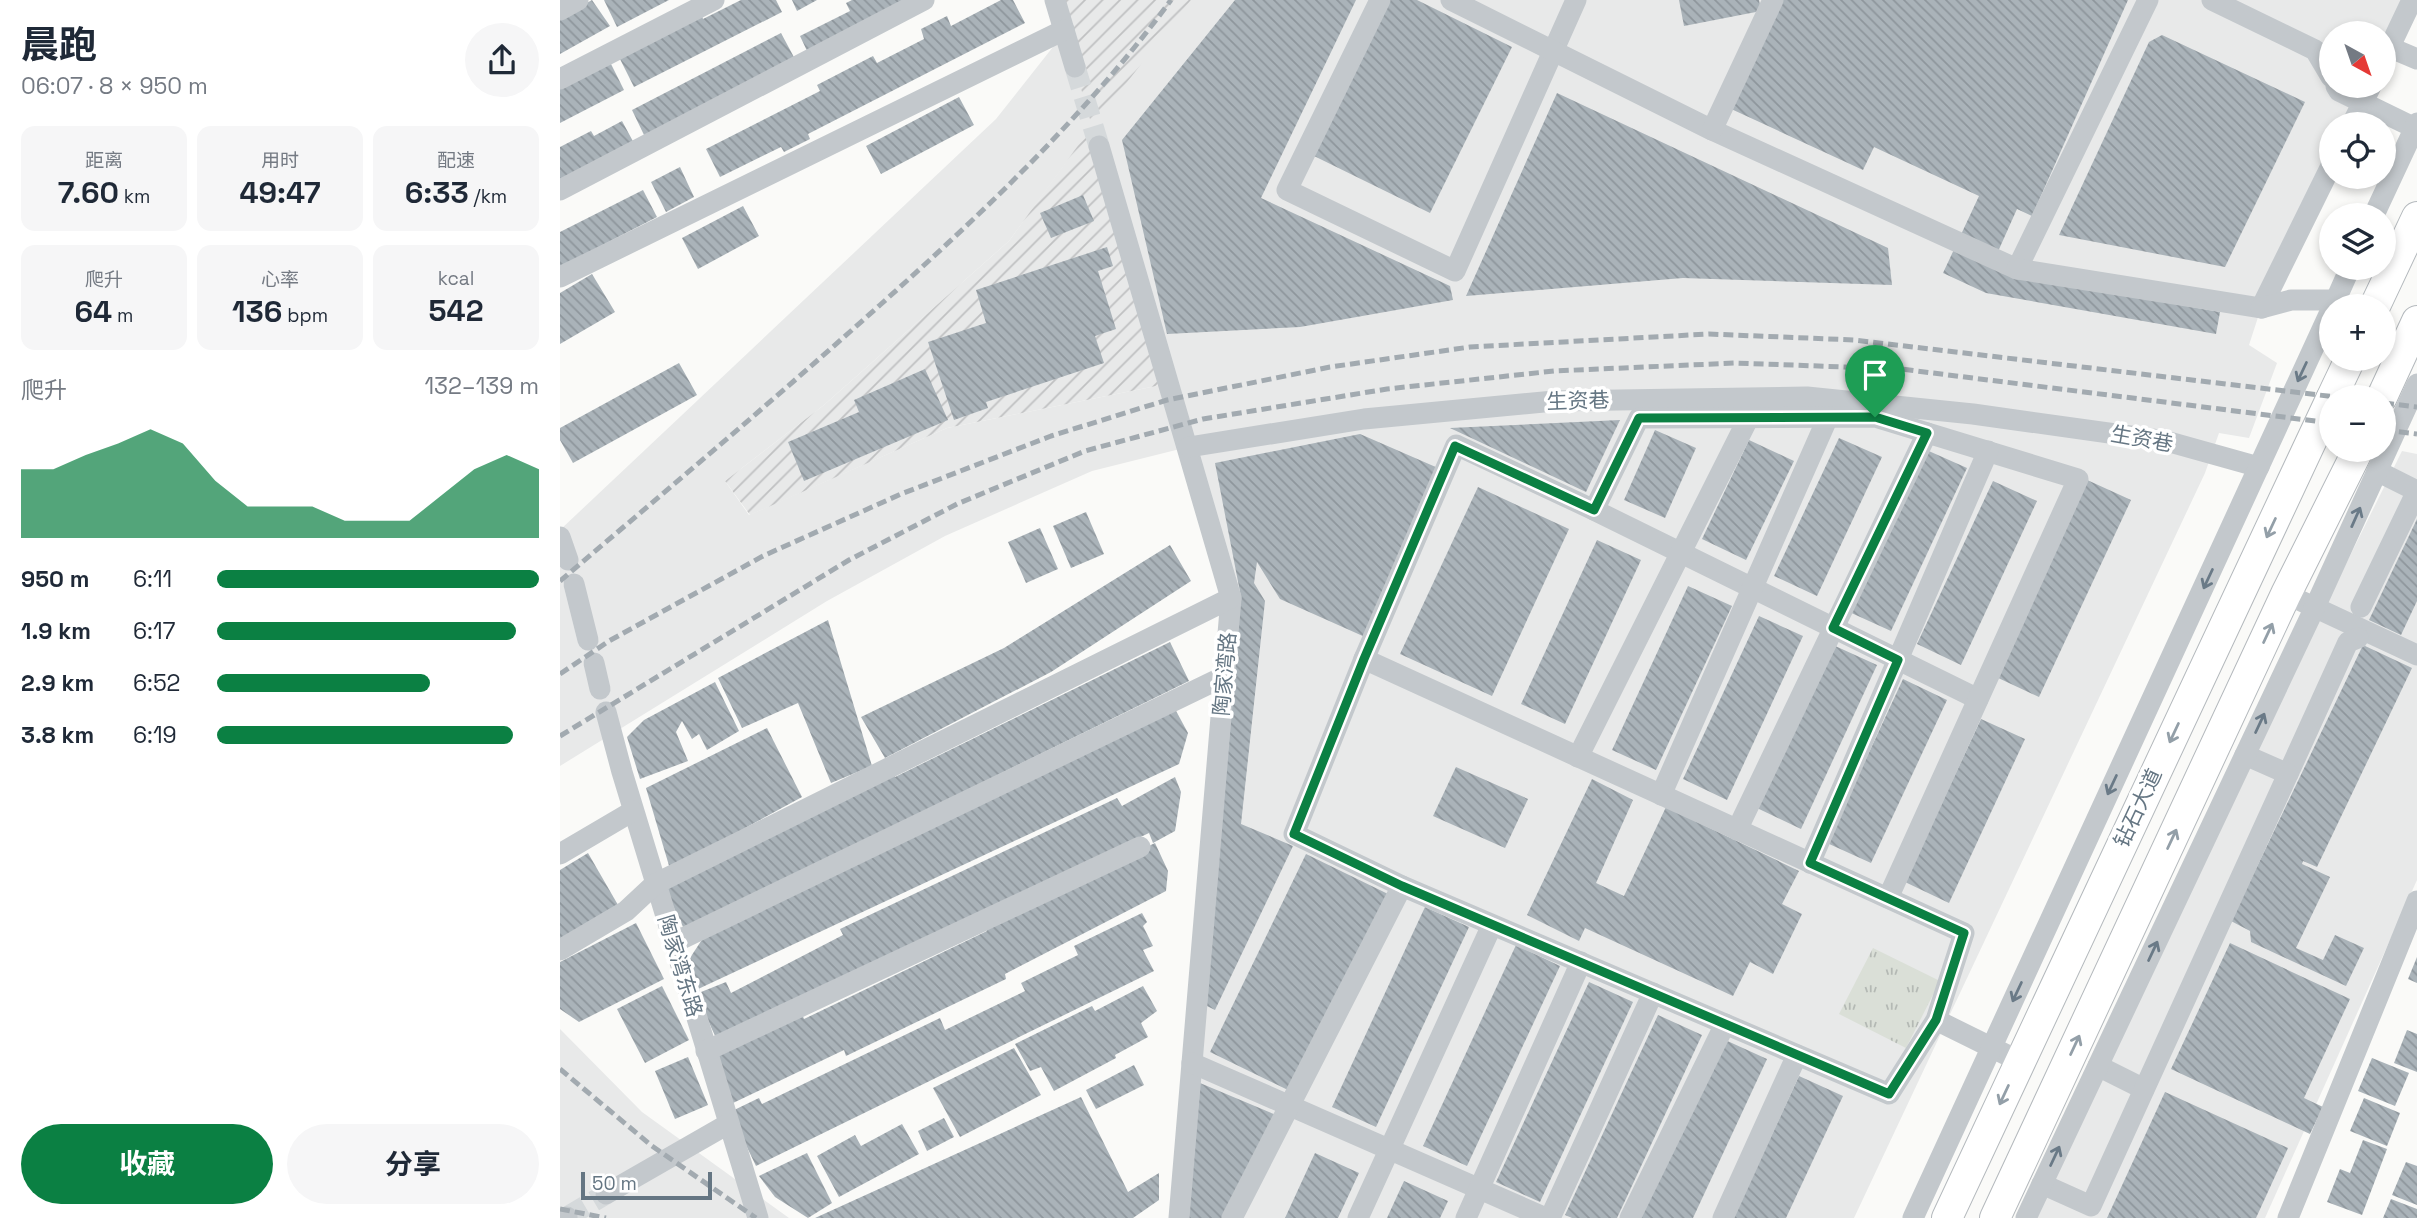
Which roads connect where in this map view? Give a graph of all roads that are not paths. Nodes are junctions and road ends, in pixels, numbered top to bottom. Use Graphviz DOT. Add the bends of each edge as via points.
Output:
graph roads {
  1 [pos="579,0"];
  2 [pos="714,0"];
  3 [pos="924,0"];
  4 [pos="1055,0"];
  5 [pos="1380,0"];
  6 [pos="1451,0"];
  7 [pos="1576,0"];
  8 [pos="1773,0"];
  9 [pos="2148,0"];
  10 [pos="2212,0"];
  11 [pos="2412,0"];
  12 [pos="560,10"];
  13 [pos="1064,30"];
  14 [pos="2396,30"];
  15 [pos="2319,45"];
  16 [pos="1552,52"];
  17 [pos="2396,53"];
  18 [pos="2417,59"];
  19 [pos="1074,66"];
  20 [pos="560,79"];
  21 [pos="2373,98"];
  22 [pos="2416,126"];
  23 [pos="1712,130"];
  24 [pos="1098,146"];
  25 [pos="2320,189"];
  26 [pos="560,190"];
  27 [pos="2381,203"];
  28 [pos="2417,217"];
  29 [pos="2017,269"];
  30 [pos="560,277"];
  31 [pos="2381,294"];
  32 [pos="2319,303"];
  33 [pos="2261,308"];
  34 [pos="2417,321"];
  35 [pos="2319,336"];
  36 [pos="2417,384"];
  37 [pos="2388,385"];
  38 [pos="2396,416"];
  39 [pos="1749,417"];
  40 [pos="1828,417"];
  41 [pos="2319,426"];
  42 [pos="1927,433"];
  43 [pos="1189,447"];
  44 [pos="1988,451"];
  45 [pos="2366,462"];
  46 [pos="2367,462"];
  47 [pos="2369,462"];
  48 [pos="2259,467"];
  49 [pos="1594,510"];
  50 [pos="560,537"];
  51 [pos="1680,553"];
  52 [pos="568,560"];
  53 [pos="574,584"];
  54 [pos="1752,588"];
  55 [pos="2286,594"];
  56 [pos="1231,598"];
  57 [pos="2315,607"];
  58 [pos="2361,607"];
  59 [pos="1833,628"];
  60 [pos="2358,638"];
  61 [pos="588,640"];
  62 [pos="2417,655"];
  63 [pos="1364,659"];
  64 [pos="1898,660"];
  65 [pos="594,663"];
  66 [pos="1224,676"];
  67 [pos="600,689"];
  68 [pos="1978,699"];
  69 [pos="606,712"];
  70 [pos="2245,755"];
  71 [pos="1578,757"];
  72 [pos="2288,774"];
  73 [pos="1661,795"];
  74 [pos="633,811"];
  75 [pos="1737,830"];
  76 [pos="1140,847"];
  77 [pos="560,854"];
  78 [pos="1810,863"];
  79 [pos="656,884"];
  80 [pos="1402,886"];
  81 [pos="1888,898"];
  82 [pos="2417,901"];
  83 [pos="1492,925"];
  84 [pos="673,943"];
  85 [pos="560,950"];
  86 [pos="1581,962"];
  87 [pos="1653,993"];
  88 [pos="1936,1020"];
  89 [pos="1725,1024"];
  90 [pos="1992,1048"];
  91 [pos="706,1051"];
  92 [pos="1797,1055"];
  93 [pos="2019,1061"];
  94 [pos="1192,1063"];
  95 [pos="2098,1066"];
  96 [pos="2072,1088"];
  97 [pos="2144,1089"];
  98 [pos="1289,1106"];
  99 [pos="728,1124"];
  100 [pos="1390,1149"];
  101 [pos="2042,1184"];
  102 [pos="1479,1189"];
  103 [pos="606,1194"];
  104 [pos="2088,1212"];
  105 [pos="758,1218"];
  106 [pos="1179,1218"];
  107 [pos="1232,1218"];
  108 [pos="1359,1218"];
  109 [pos="1466,1218"];
  110 [pos="1548,1218"];
  111 [pos="1630,1218"];
  112 [pos="1723,1218"];
  113 [pos="1913,1218"];
  114 [pos="1947,1218"];
  115 [pos="1995,1218"];
  116 [pos="2026,1218"];
  117 [pos="2288,1218"];
  1 -- 12 [label="street"];
  2 -- 20 [label="street"];
  3 -- 26 [label="street"];
  4 -- 13 [label="street"];
  5 -- 16 [label="street" via="1287,190 1455,271"];
  6 -- 16 [label="street"];
  7 -- 16 [label="street"];
  8 -- 23 [label="street"];
  9 -- 29 [label="street"];
  10 -- 15 [label="street"];
  11 -- 14 [label="street"];
  13 -- 19 [label="street"];
  13 -- 30 [label="street"];
  16 -- 23 [label="street"];
  17 -- 18 [label="street"];
  21 -- 22 [label="street"];
  22 -- 27 [label="street"];
  23 -- 29 [label="street"];
  24 -- 43 [label="street, 陶家湾路"];
  25 -- 33 [label="street"];
  28 -- 31 [label="highway"];
  29 -- 33 [label="street"];
  32 -- 33 [label="street" via="2291,300"];
  34 -- 37 [label="highway"];
  35 -- 48 [label="street, one-way"];
  36 -- 38 [label="street"];
  39 -- 40 [label="street"];
  39 -- 49 [label="street" via="1639,418"];
  39 -- 51 [label="street"];
  40 -- 42 [label="street" via="1875,417"];
  40 -- 54 [label="street"];
  41 -- 93 [label="highway, 钻石大道, one-way"];
  42 -- 44 [label="street"];
  42 -- 59 [label="street"];
  43 -- 48 [label="street, 生资巷" via="1364,419 1555,401 1807,397 2166,441"];
  43 -- 56 [label="street, 陶家湾路"];
  44 -- 64 [label="street"];
  44 -- 68 [label="street" via="2078,479"];
  45 -- 55 [label="highway, 钻石大道"];
  57 -- 46 [label="street, one-way"];
  47 -- 58 [label="street" via="2417,491"];
  48 -- 90 [label="street, one-way"];
  49 -- 51 [label="street"];
  49 -- 63 [label="street" via="1455,446"];
  50 -- 52 [label="street"];
  51 -- 54 [label="street"];
  51 -- 71 [label="street"];
  53 -- 61 [label="street"];
  54 -- 59 [label="street"];
  54 -- 73 [label="street"];
  55 -- 57 [label="street"];
  96 -- 55 [label="highway, 钻石大道, one-way"];
  56 -- 66 [label="street, 陶家湾路"];
  56 -- 79 [label="street"];
  57 -- 62 [label="street"];
  70 -- 57 [label="street, one-way"];
  59 -- 64 [label="street"];
  59 -- 75 [label="street"];
  60 -- 72 [label="street" via="2348,642"];
  63 -- 71 [label="street"];
  63 -- 80 [label="street" via="1294,834"];
  64 -- 68 [label="street"];
  64 -- 78 [label="street"];
  65 -- 67 [label="street"];
  66 -- 84 [label="street"];
  66 -- 94 [label="street, 陶家湾路"];
  68 -- 81 [label="street"];
  69 -- 74 [label="street, 陶家湾东路"];
  70 -- 72 [label="street"];
  95 -- 70 [label="street, one-way"];
  71 -- 73 [label="street"];
  72 -- 97 [label="street"];
  73 -- 75 [label="street"];
  74 -- 77 [label="street"];
  74 -- 79 [label="street, 陶家湾东路"];
  75 -- 78 [label="street"];
  76 -- 91 [label="street"];
  78 -- 81 [label="street"];
  79 -- 84 [label="street, 陶家湾东路"];
  79 -- 85 [label="street" via="626,911"];
  80 -- 83 [label="street"];
  80 -- 98 [label="street"];
  81 -- 88 [label="street" via="1964,933"];
  82 -- 117 [label="street"];
  83 -- 86 [label="street"];
  83 -- 100 [label="street"];
  84 -- 91 [label="street, 陶家湾东路"];
  86 -- 87 [label="street"];
  86 -- 102 [label="street"];
  87 -- 89 [label="street"];
  87 -- 110 [label="street"];
  88 -- 90 [label="street"];
  88 -- 92 [label="street" via="1889,1094"];
  89 -- 92 [label="street"];
  89 -- 111 [label="street"];
  90 -- 93 [label="street"];
  90 -- 113 [label="street"];
  91 -- 99 [label="street, 陶家湾东路"];
  92 -- 112 [label="street"];
  93 -- 114 [label="highway, 钻石大道, one-way"];
  94 -- 98 [label="street"];
  94 -- 106 [label="street, 陶家湾路"];
  95 -- 96 [label="street"];
  95 -- 97 [label="street"];
  101 -- 96 [label="street, one-way"];
  96 -- 115 [label="highway, 钻石大道"];
  97 -- 104 [label="street"];
  98 -- 100 [label="street"];
  98 -- 107 [label="street"];
  99 -- 103 [label="street"];
  99 -- 105 [label="street, 陶家湾东路"];
  100 -- 102 [label="street"];
  100 -- 108 [label="street"];
  101 -- 104 [label="street"];
  101 -- 116 [label="street"];
  102 -- 109 [label="street"];
  102 -- 110 [label="street"];
}
